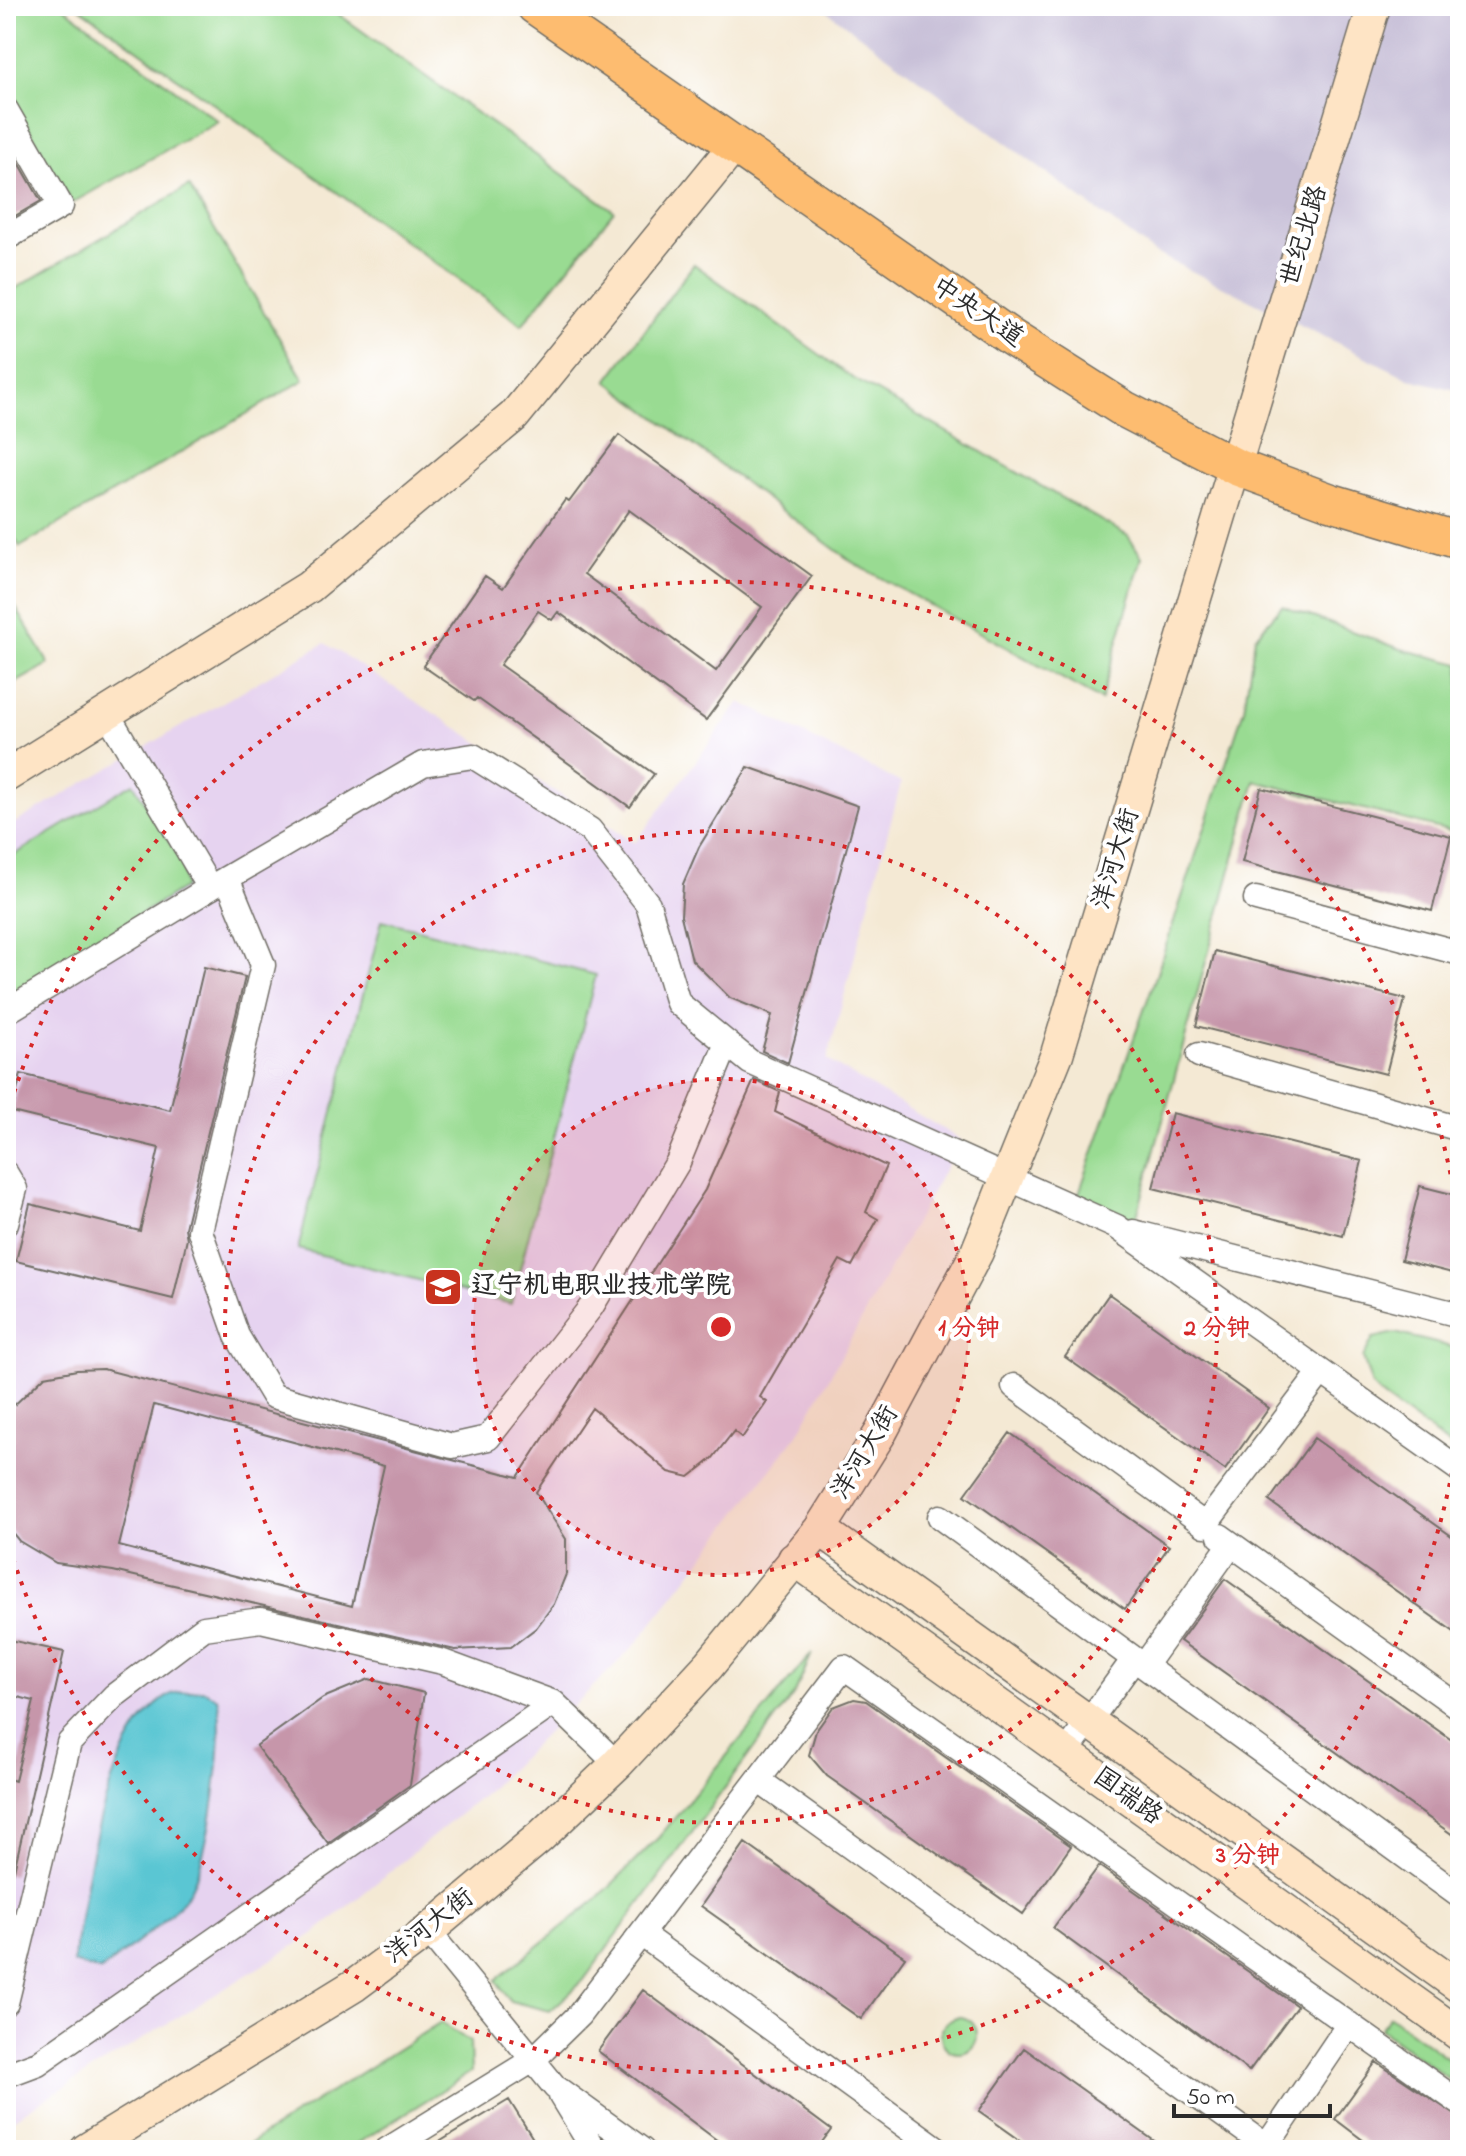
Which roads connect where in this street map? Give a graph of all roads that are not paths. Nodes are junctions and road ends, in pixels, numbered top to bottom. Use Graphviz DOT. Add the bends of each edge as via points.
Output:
graph roads {
  1 [pos="535,6"];
  2 [pos="1374,6"];
  3 [pos="6,110"];
  4 [pos="734,146"];
  5 [pos="6,238"];
  6 [pos="1236,467"];
  7 [pos="1460,541"];
  8 [pos="107,713"];
  9 [pos="6,776"];
  10 [pos="218,883"];
  11 [pos="1256,899"];
  12 [pos="1460,953"];
  13 [pos="6,1012"];
  14 [pos="727,1043"];
  15 [pos="1199,1055"];
  16 [pos="1460,1129"];
  17 [pos="6,1174"];
  18 [pos="1009,1182"];
  19 [pos="6,1223"];
  20 [pos="1117,1227"];
  21 [pos="1460,1315"];
  22 [pos="1321,1372"];
  23 [pos="1014,1386"];
  24 [pos="1460,1470"];
  25 [pos="940,1517"];
  26 [pos="1205,1525"];
  27 [pos="820,1529"];
  28 [pos="1231,1544"];
  29 [pos="794,1559"];
  30 [pos="1139,1663"];
  31 [pos="554,1703"];
  32 [pos="1460,1708"];
  33 [pos="1088,1721"];
  34 [pos="1066,1753"];
  35 [pos="617,1764"];
  36 [pos="758,1780"];
  37 [pos="1460,1896"];
  38 [pos="428,1931"];
  39 [pos="641,1934"];
  40 [pos="1460,1987"];
  41 [pos="6,2003"];
  42 [pos="1349,2024"];
  43 [pos="1460,2035"];
  44 [pos="533,2060"];
  45 [pos="6,2075"];
  46 [pos="555,2087"];
  47 [pos="1460,2103"];
  48 [pos="1268,2149"];
  49 [pos="86,2150"];
  50 [pos="389,2150"];
  51 [pos="594,2150"];
  52 [pos="642,2150"];
  53 [pos="939,2150"];
  1 -- 4 [label="main road, 中央大道"];
  2 -- 6 [label="street, 世纪北路"];
  3 -- 5 [label="street" via="61,206"];
  4 -- 6 [label="main road, 中央大道" via="1012,338 1124,409"];
  4 -- 8 [label="street" via="514,416 309,587"];
  6 -- 7 [label="main road, 中央大道"];
  6 -- 18 [label="street, 洋河大街" via="1057,1054"];
  8 -- 9 [label="street"];
  8 -- 10 [label="street"];
  10 -- 13 [label="street"];
  10 -- 14 [label="street" via="423,764 473,756 590,830 648,904 678,1003"];
  10 -- 14 [label="street" via="263,965 200,1231 237,1336 273,1396 452,1446 488,1438 599,1294 678,1162"];
  11 -- 12 [label="street"];
  14 -- 18 [label="street" via="750,1062"];
  15 -- 16 [label="street"];
  17 -- 19 [label="street" via="15,1189"];
  18 -- 20 [label="street"];
  18 -- 27 [label="street, 洋河大街" via="937,1332"];
  20 -- 21 [label="street"];
  20 -- 22 [label="street"];
  22 -- 24 [label="street"];
  22 -- 26 [label="street"];
  23 -- 26 [label="street"];
  25 -- 30 [label="street"];
  26 -- 28 [label="street"];
  27 -- 29 [label="street, 洋河大街"];
  27 -- 33 [label="street, 国瑞路"];
  28 -- 30 [label="street"];
  28 -- 32 [label="street"];
  29 -- 34 [label="street, 国瑞路"];
  29 -- 35 [label="street, 洋河大街" via="709,1665"];
  30 -- 33 [label="street"];
  30 -- 37 [label="street"];
  31 -- 35 [label="street"];
  31 -- 41 [label="street" via="443,1662 261,1620 204,1628 114,1696 69,1743"];
  31 -- 45 [label="street" via="38,2063"];
  33 -- 34 [label="street"];
  33 -- 40 [label="street, 国瑞路"];
  34 -- 43 [label="street, 国瑞路"];
  35 -- 38 [label="street, 洋河大街"];
  36 -- 39 [label="street"];
  36 -- 42 [label="street" via="844,1667"];
  36 -- 48 [label="street"];
  38 -- 44 [label="street"];
  38 -- 49 [label="street, 洋河大街" via="355,1985"];
  39 -- 44 [label="street" via="579,2015"];
  39 -- 53 [label="street"];
  42 -- 47 [label="street"];
  42 -- 48 [label="street"];
  44 -- 46 [label="street"];
  44 -- 50 [label="street"];
  46 -- 51 [label="street"];
  46 -- 52 [label="street"];
}
